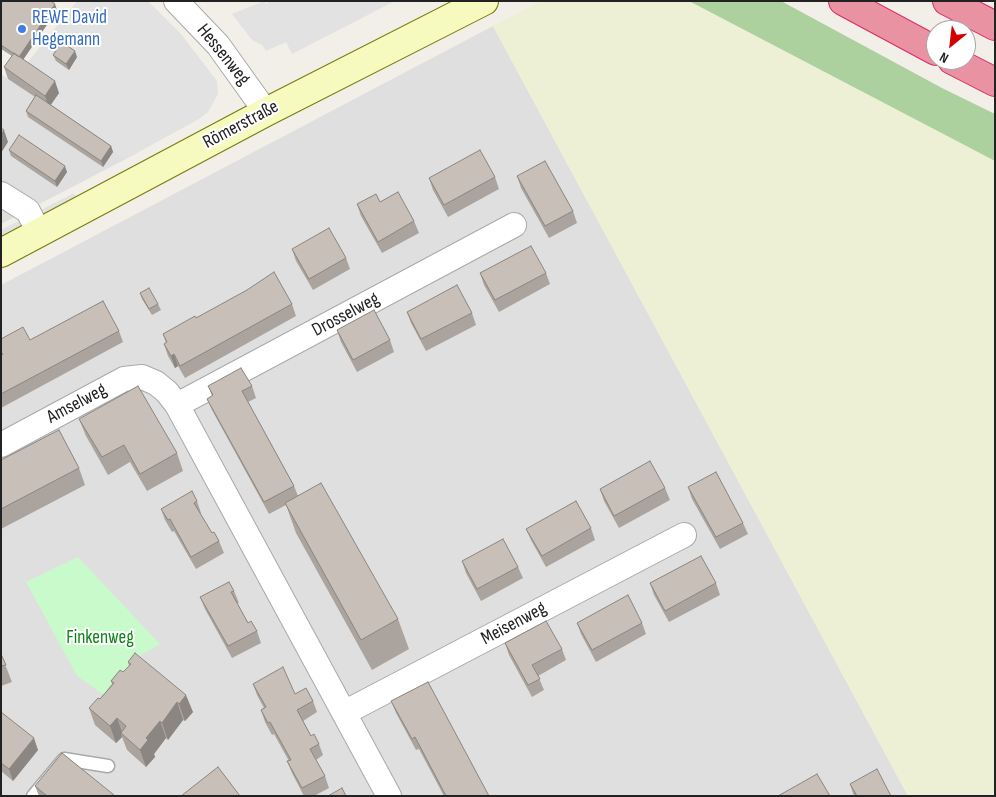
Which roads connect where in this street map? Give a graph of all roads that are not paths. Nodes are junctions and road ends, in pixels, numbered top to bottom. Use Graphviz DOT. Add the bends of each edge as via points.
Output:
graph roads {
  1 [pos="176,1"];
  2 [pos="484,1"];
  3 [pos="842,1"];
  4 [pos="947,1"];
  5 [pos="995,26"];
  6 [pos="926,46"];
  7 [pos="972,70"];
  8 [pos="995,82"];
  9 [pos="266,112"];
  10 [pos="1,194"];
  11 [pos="514,225"];
  12 [pos="39,233"];
  13 [pos="1,253"];
  14 [pos="177,405"];
  15 [pos="1,444"];
  16 [pos="684,535"];
  17 [pos="344,713"];
  18 [pos="108,766"];
  19 [pos="33,796"];
  20 [pos="389,796"];
  1 -- 9 [label="street, Hessenweg" via="218,45"];
  2 -- 9 [label="street, Römerstraße"];
  3 -- 6 [label="highway"];
  4 -- 5 [label="highway"];
  7 -- 8 [label="highway"];
  9 -- 12 [label="street, Römerstraße"];
  10 -- 12 [label="street" via="28,211"];
  11 -- 14 [label="street, Drosselweg"];
  12 -- 13 [label="street, Römerstraße"];
  14 -- 15 [label="street, Amselweg" via="156,383 142,377 124,379"];
  14 -- 17 [label="street"];
  16 -- 17 [label="street, Meisenweg"];
  17 -- 20 [label="street"];
  18 -- 19 [label="lane" via="64,759"];
}
